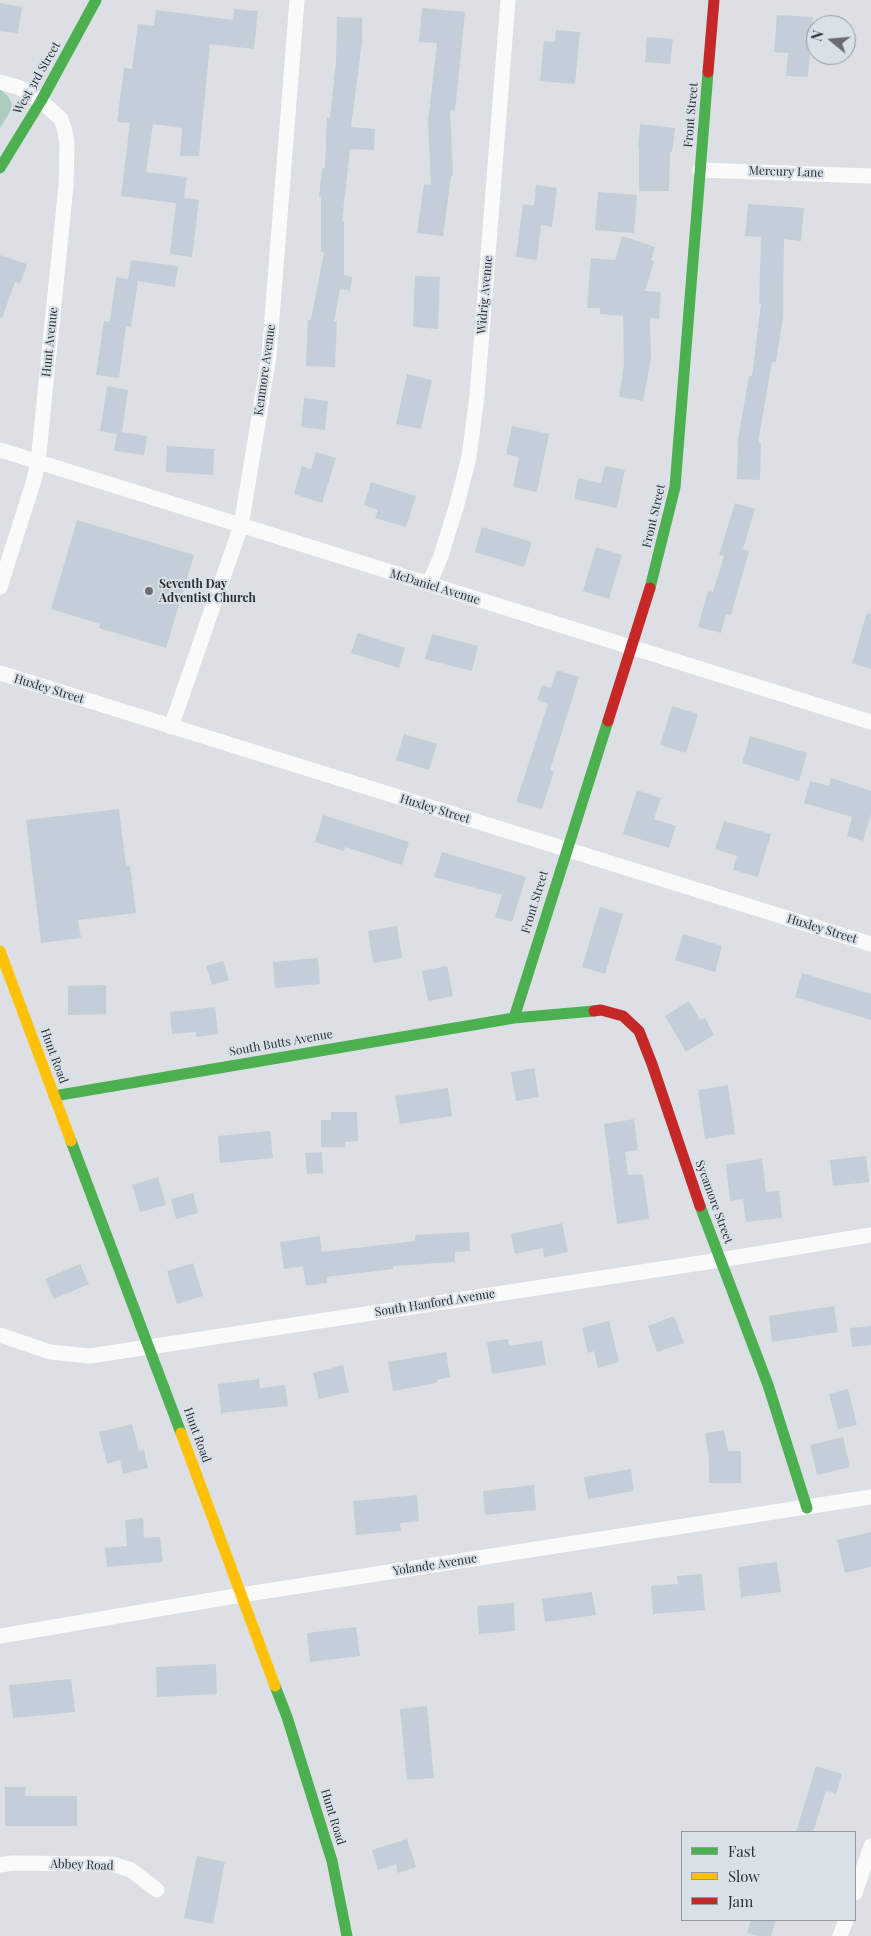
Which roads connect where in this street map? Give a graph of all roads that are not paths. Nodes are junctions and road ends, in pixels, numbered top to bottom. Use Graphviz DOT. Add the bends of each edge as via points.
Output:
graph roads {
  1 [pos="96,0"];
  2 [pos="296,0"];
  3 [pos="508,0"];
  4 [pos="714,0"];
  5 [pos="0,82"];
  6 [pos="41,101"];
  7 [pos="0,168"];
  8 [pos="700,170"];
  9 [pos="871,176"];
  10 [pos="0,450"];
  11 [pos="38,462"];
  12 [pos="241,526"];
  13 [pos="428,584"];
  14 [pos="0,587"];
  15 [pos="630,648"];
  16 [pos="0,673"];
  17 [pos="871,722"];
  18 [pos="172,727"];
  19 [pos="566,850"];
  20 [pos="871,944"];
  21 [pos="0,951"];
  22 [pos="514,1018"];
  23 [pos="54,1096"];
  24 [pos="871,1235"];
  25 [pos="720,1260"];
  26 [pos="0,1335"];
  27 [pos="149,1347"];
  28 [pos="871,1497"];
  29 [pos="807,1508"];
  30 [pos="241,1595"];
  31 [pos="0,1636"];
  32 [pos="871,1846"];
  33 [pos="0,1864"];
  34 [pos="157,1890"];
  35 [pos="856,1890"];
  36 [pos="846,1921"];
  37 [pos="347,1936"];
  38 [pos="840,1936"];
  1 -- 6 [label="street, West 3rd Street"];
  2 -- 12 [label="street, Kenmore Avenue" via="269,356"];
  3 -- 13 [label="street, Widrig Avenue" via="470,457 455,512"];
  4 -- 8 [label="street, Front Street"];
  5 -- 6 [label="street, Hunt Avenue" via="20,88"];
  6 -- 7 [label="street, West 3rd Street"];
  6 -- 11 [label="street, Hunt Avenue" via="61,119 67,145 65,195"];
  8 -- 9 [label="street, Mercury Lane"];
  8 -- 15 [label="street, Front Street" via="675,487 653,579"];
  10 -- 11 [label="street, McDaniel Avenue"];
  11 -- 12 [label="street, McDaniel Avenue"];
  11 -- 14 [label="street, Hunt Avenue"];
  12 -- 13 [label="street, McDaniel Avenue"];
  12 -- 18 [label="street, Kenmore Avenue"];
  13 -- 15 [label="street, McDaniel Avenue"];
  15 -- 17 [label="street, McDaniel Avenue"];
  15 -- 19 [label="street, Front Street"];
  16 -- 18 [label="street, Huxley Street"];
  18 -- 19 [label="street, Huxley Street"];
  19 -- 20 [label="street, Huxley Street"];
  19 -- 22 [label="street, Front Street"];
  21 -- 23 [label="street, Hunt Road"];
  22 -- 23 [label="street, South Butts Avenue"];
  22 -- 25 [label="street, Sycamore Street" via="601,1010 623,1016 639,1031"];
  23 -- 27 [label="street, Hunt Road"];
  24 -- 25 [label="street, South Hanford Avenue"];
  25 -- 27 [label="street, South Hanford Avenue"];
  25 -- 29 [label="street, Sycamore Street" via="768,1385"];
  26 -- 27 [label="street, South Hanford Avenue" via="50,1352 90,1356"];
  27 -- 30 [label="street, Hunt Road"];
  28 -- 29 [label="street, Yolande Avenue"];
  29 -- 30 [label="street, Yolande Avenue"];
  30 -- 31 [label="street, Yolande Avenue"];
  30 -- 37 [label="street, Hunt Road" via="309,1786 332,1862"];
  32 -- 35 [label="street"];
  33 -- 34 [label="street, Abbey Road" via="112,1864 131,1870"];
  36 -- 38 [label="street"];
}
